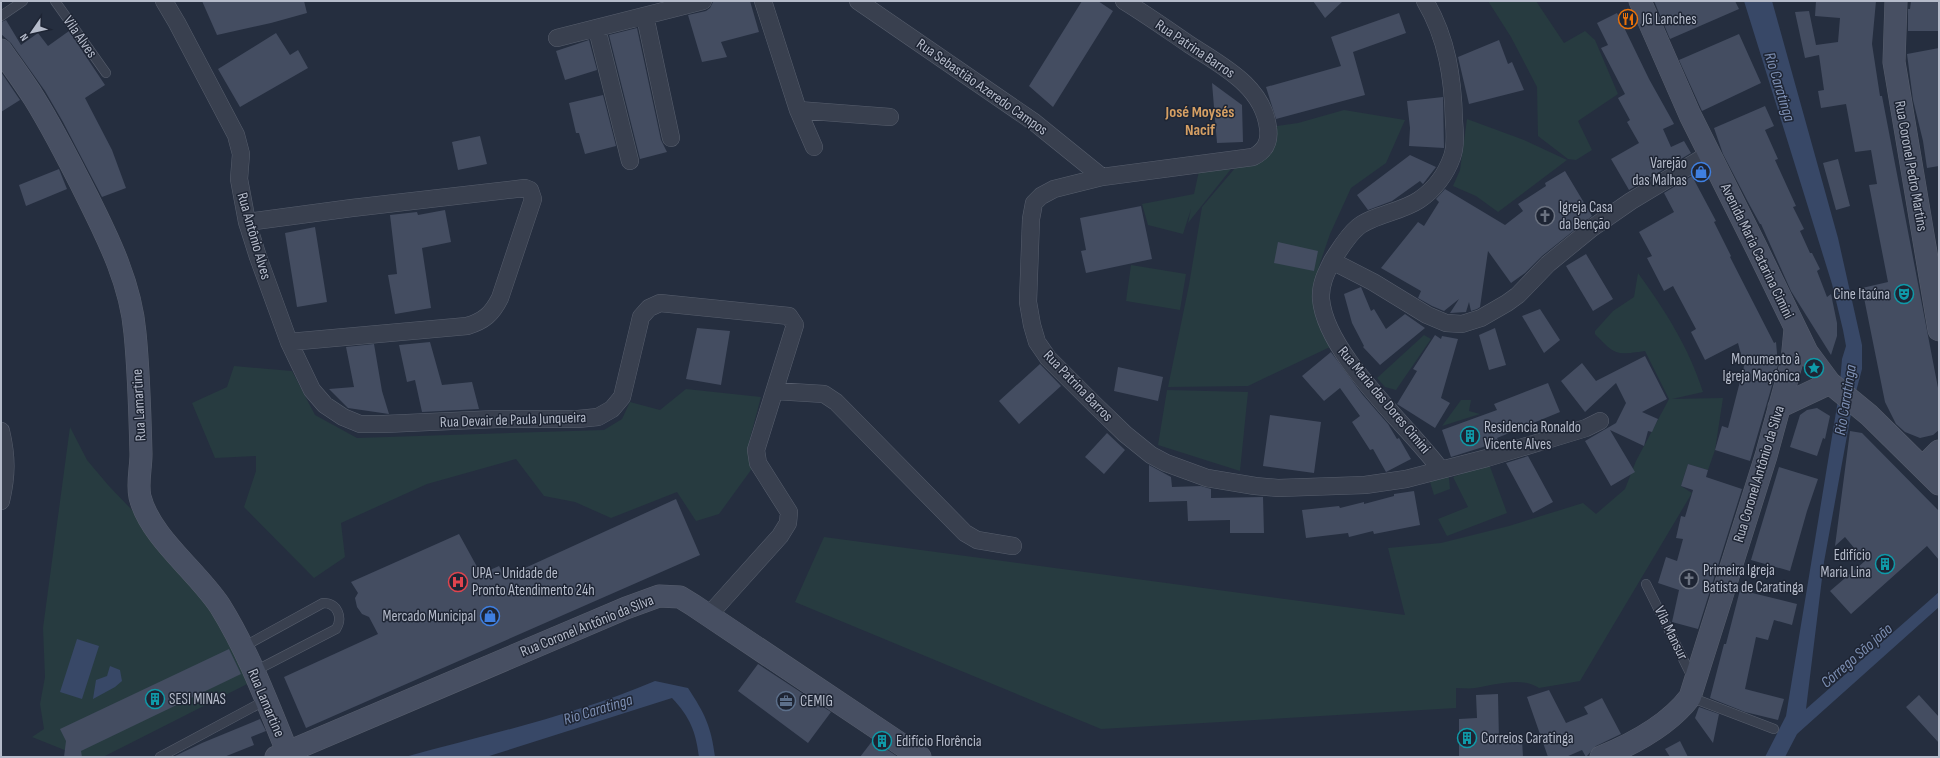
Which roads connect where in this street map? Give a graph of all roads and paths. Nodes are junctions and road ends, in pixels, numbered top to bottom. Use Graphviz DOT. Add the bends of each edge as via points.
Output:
graph roads {
  1 [pos="22,1"];
  2 [pos="55,1"];
  3 [pos="164,1"];
  4 [pos="704,1"];
  5 [pos="763,1"];
  6 [pos="858,1"];
  7 [pos="1124,1"];
  8 [pos="1425,1"];
  9 [pos="1626,1"];
  10 [pos="1640,1"];
  11 [pos="1896,1"];
  12 [pos="1,16"];
  13 [pos="645,16"];
  14 [pos="597,29"];
  15 [pos="557,38"];
  16 [pos="1,50"];
  17 [pos="106,72"];
  18 [pos="1670,73"];
  19 [pos="798,110"];
  20 [pos="890,117"];
  21 [pos="671,138"];
  22 [pos="814,147"];
  23 [pos="1708,154"];
  24 [pos="630,161"];
  25 [pos="1102,177"];
  26 [pos="247,222"];
  27 [pos="1332,261"];
  28 [pos="1795,329"];
  29 [pos="1939,330"];
  30 [pos="289,342"];
  31 [pos="1834,386"];
  32 [pos="775,392"];
  33 [pos="1779,407"];
  34 [pos="1600,421"];
  35 [pos="1,430"];
  36 [pos="1939,451"];
  37 [pos="1923,467"];
  38 [pos="1441,470"];
  39 [pos="1939,484"];
  40 [pos="1,502"];
  41 [pos="1013,546"];
  42 [pos="1646,584"];
  43 [pos="710,616"];
  44 [pos="243,647"];
  45 [pos="253,672"];
  46 [pos="1692,690"];
  47 [pos="266,700"];
  48 [pos="1774,729"];
  49 [pos="284,755"];
  50 [pos="160,757"];
  51 [pos="920,757"];
  52 [pos="1600,757"];
  1 -- 12 [label="lane"];
  2 -- 17 [label="lane, Vila Alves"];
  3 -- 26 [label="street, Rua Antônio Alves" via="236,134 241,154 239,179"];
  4 -- 13 [label="street"];
  5 -- 19 [label="street"];
  6 -- 25 [label="street, Rua Sebastião Azeredo Campos" via="1034,122"];
  7 -- 25 [label="street, Rua Patrina Barros" via="1230,70 1261,104 1269,135 1262,152 1253,157"];
  8 -- 27 [label="street, Rua Maria das Dores Cimini" via="1450,66 1454,93 1455,138 1452,156 1443,177 1429,192 1401,209 1358,226"];
  9 -- 18 [label="main road"];
  10 -- 18 [label="main road, Avenida Maria Catarina Cimini"];
  11 -- 29 [label="main road, Rua Coronel Pedro Martins" via="1894,62"];
  13 -- 14 [label="street"];
  13 -- 21 [label="street"];
  14 -- 15 [label="street"];
  14 -- 24 [label="street"];
  16 -- 44 [label="main road, Rua Lamartine" via="35,99 69,160 101,223 124,280 133,311 136,335 141,455 139,495 147,516 219,605"];
  18 -- 23 [label="main road, Avenida Maria Catarina Cimini"];
  19 -- 20 [label="street"];
  19 -- 22 [label="street"];
  23 -- 27 [label="street" via="1592,228 1548,264 1507,303 1481,318 1462,324 1446,323 1427,315 1373,282"];
  23 -- 28 [label="main road, Avenida Maria Catarina Cimini"];
  25 -- 38 [label="street, Rua Patrina Barros" via="1054,189 1040,196 1034,203 1028,302 1037,342 1048,358 1126,434 1151,455 1166,463 1207,478 1255,486 1278,488 1365,485 1406,479"];
  26 -- 30 [label="street, Rua Antônio Alves"];
  26 -- 30 [label="street" via="525,188 532,194 533,200 500,298 487,318 467,326"];
  27 -- 38 [label="street, Rua Maria das Dores Cimini" via="1324,278 1321,298 1326,321 1340,349"];
  28 -- 31 [label="main road, Avenida Maria Catarina Cimini" via="1807,352"];
  28 -- 33 [label="main road, Rua Coronel Antônio da Silva" via="1792,360"];
  30 -- 32 [label="street, Rua Devair de Paula Junqueira" via="312,390 325,405 360,424 578,419 598,417 612,409 622,397 641,316 649,308 660,303 789,316 795,325"];
  31 -- 33 [label="main road"];
  31 -- 37 [label="main road, Avenida Maria Catarina Cimini" via="1869,415"];
  32 -- 41 [label="street" via="824,394 836,402 965,533 976,540"];
  32 -- 43 [label="street, Rua Devair de Paula Junqueira" via="756,450 758,463 789,512 788,523 780,536"];
  33 -- 46 [label="main road, Rua Coronel Antônio da Silva"];
  34 -- 38 [label="street" via="1586,428 1510,452"];
  35 -- 40 [label="street" via="6,452 5,483"];
  36 -- 37 [label="main road"];
  37 -- 39 [label="main road, Avenida Maria Catarina Cimini"];
  42 -- 46 [label="lane, Vila Mansur"];
  43 -- 49 [label="main road, Rua Coronel Antônio da Silva" via="680,597 659,596"];
  43 -- 51 [label="main road, Rua Coronel Antônio da Silva"];
  44 -- 45 [label="main road, Rua Lamartine"];
  44 -- 45 [label="lane" via="323,603 334,606 340,616 336,629"];
  45 -- 47 [label="main road, Rua Lamartine"];
  46 -- 48 [label="lane"];
  46 -- 52 [label="main road, Rua Coronel Antônio da Silva" via="1670,719 1619,749"];
  47 -- 49 [label="main road, Rua Lamartine"];
  47 -- 50 [label="lane"];
}
